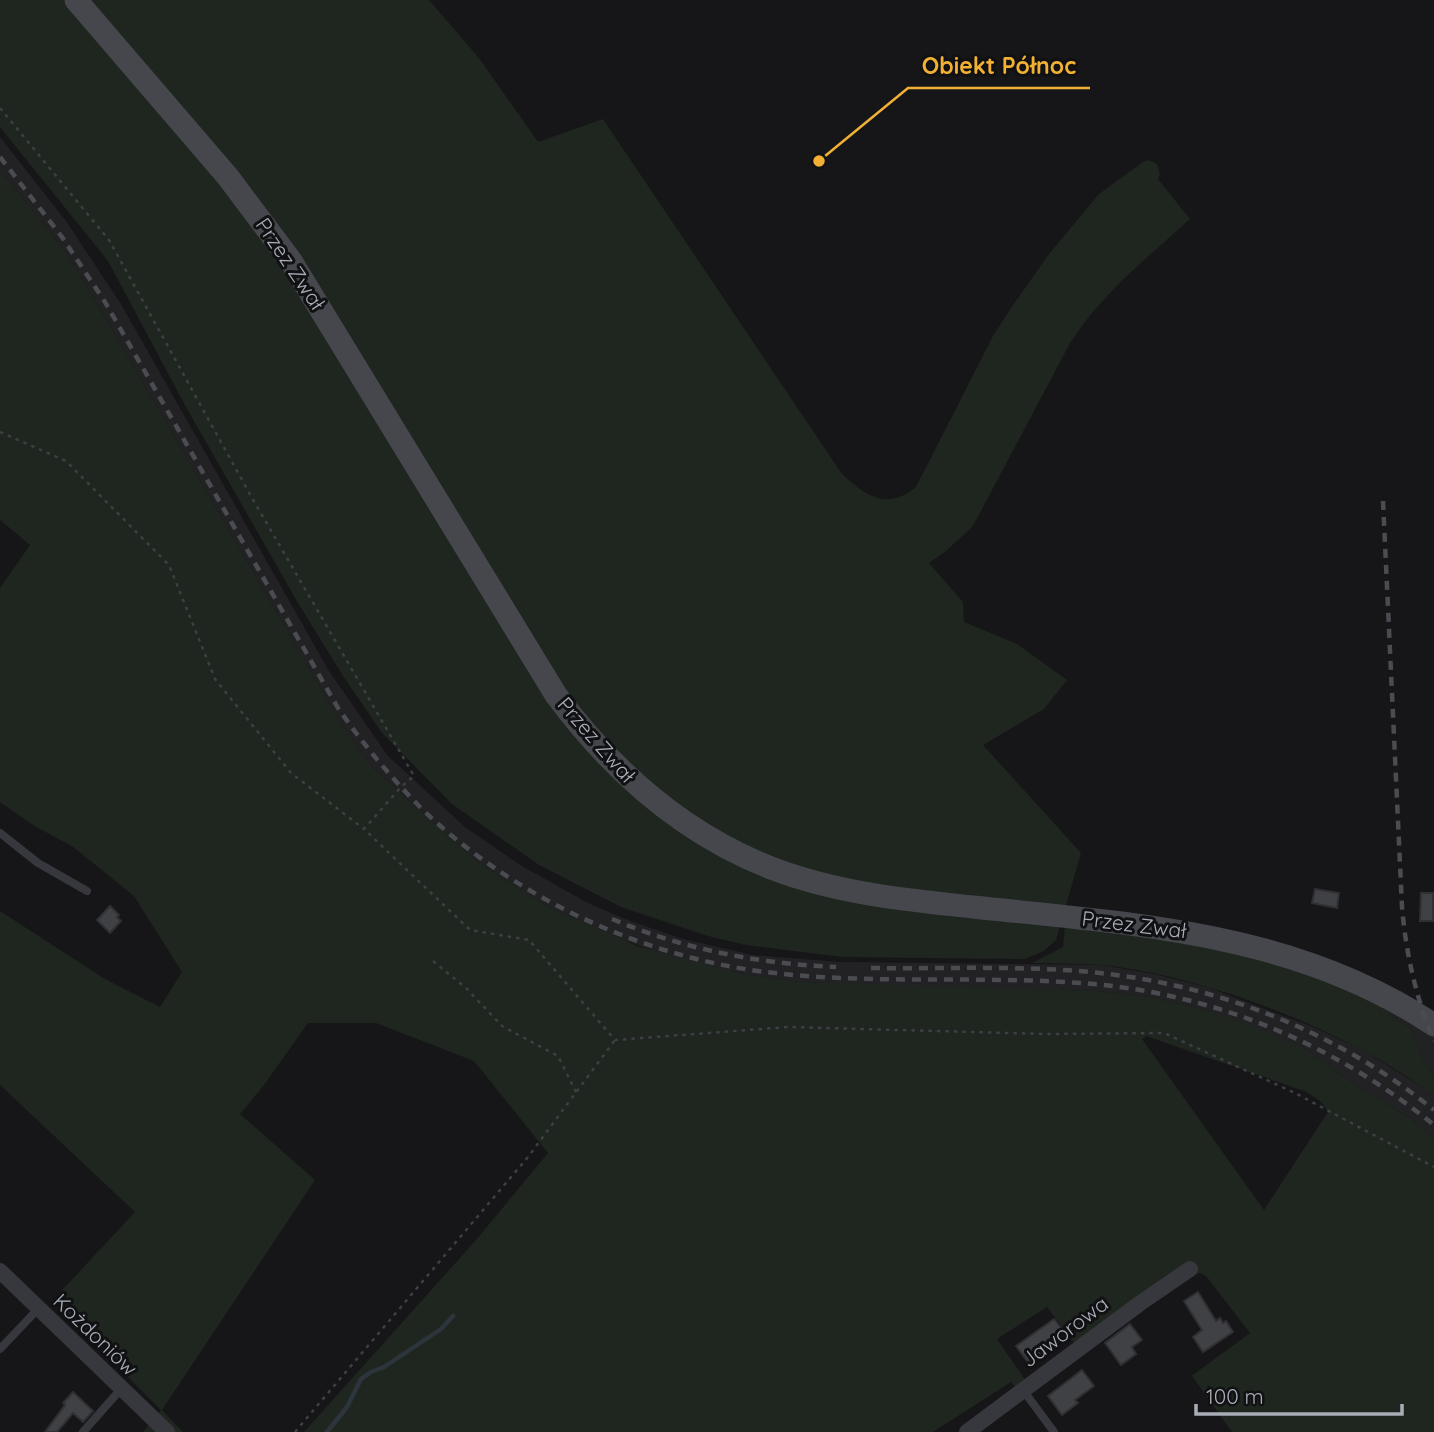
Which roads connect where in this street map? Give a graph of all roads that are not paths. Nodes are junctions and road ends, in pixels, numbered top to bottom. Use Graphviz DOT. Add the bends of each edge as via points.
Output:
graph roads {
  1 [pos="76,0"];
  2 [pos="0,833"];
  3 [pos="87,891"];
  4 [pos="1434,1025"];
  5 [pos="1190,1269"];
  6 [pos="0,1271"];
  7 [pos="38,1309"];
  8 [pos="0,1349"];
  9 [pos="121,1389"];
  10 [pos="1023,1390"];
  11 [pos="165,1430"];
  12 [pos="83,1432"];
  13 [pos="967,1432"];
  14 [pos="1054,1432"];
  1 -- 4 [label="street, Przez Zwał" via="228,177 291,261 556,695 599,750 667,811 736,853 811,881 887,897 1139,925 1240,942 1343,977"];
  2 -- 3 [label="lane" via="38,863"];
  5 -- 10 [label="street, Jaworowa"];
  6 -- 7 [label="street, Kożdoniów"];
  7 -- 8 [label="lane"];
  7 -- 9 [label="street, Kożdoniów"];
  9 -- 11 [label="street, Kożdoniów"];
  9 -- 12 [label="lane"];
  10 -- 13 [label="street, Jaworowa"];
  10 -- 14 [label="lane"];
}
